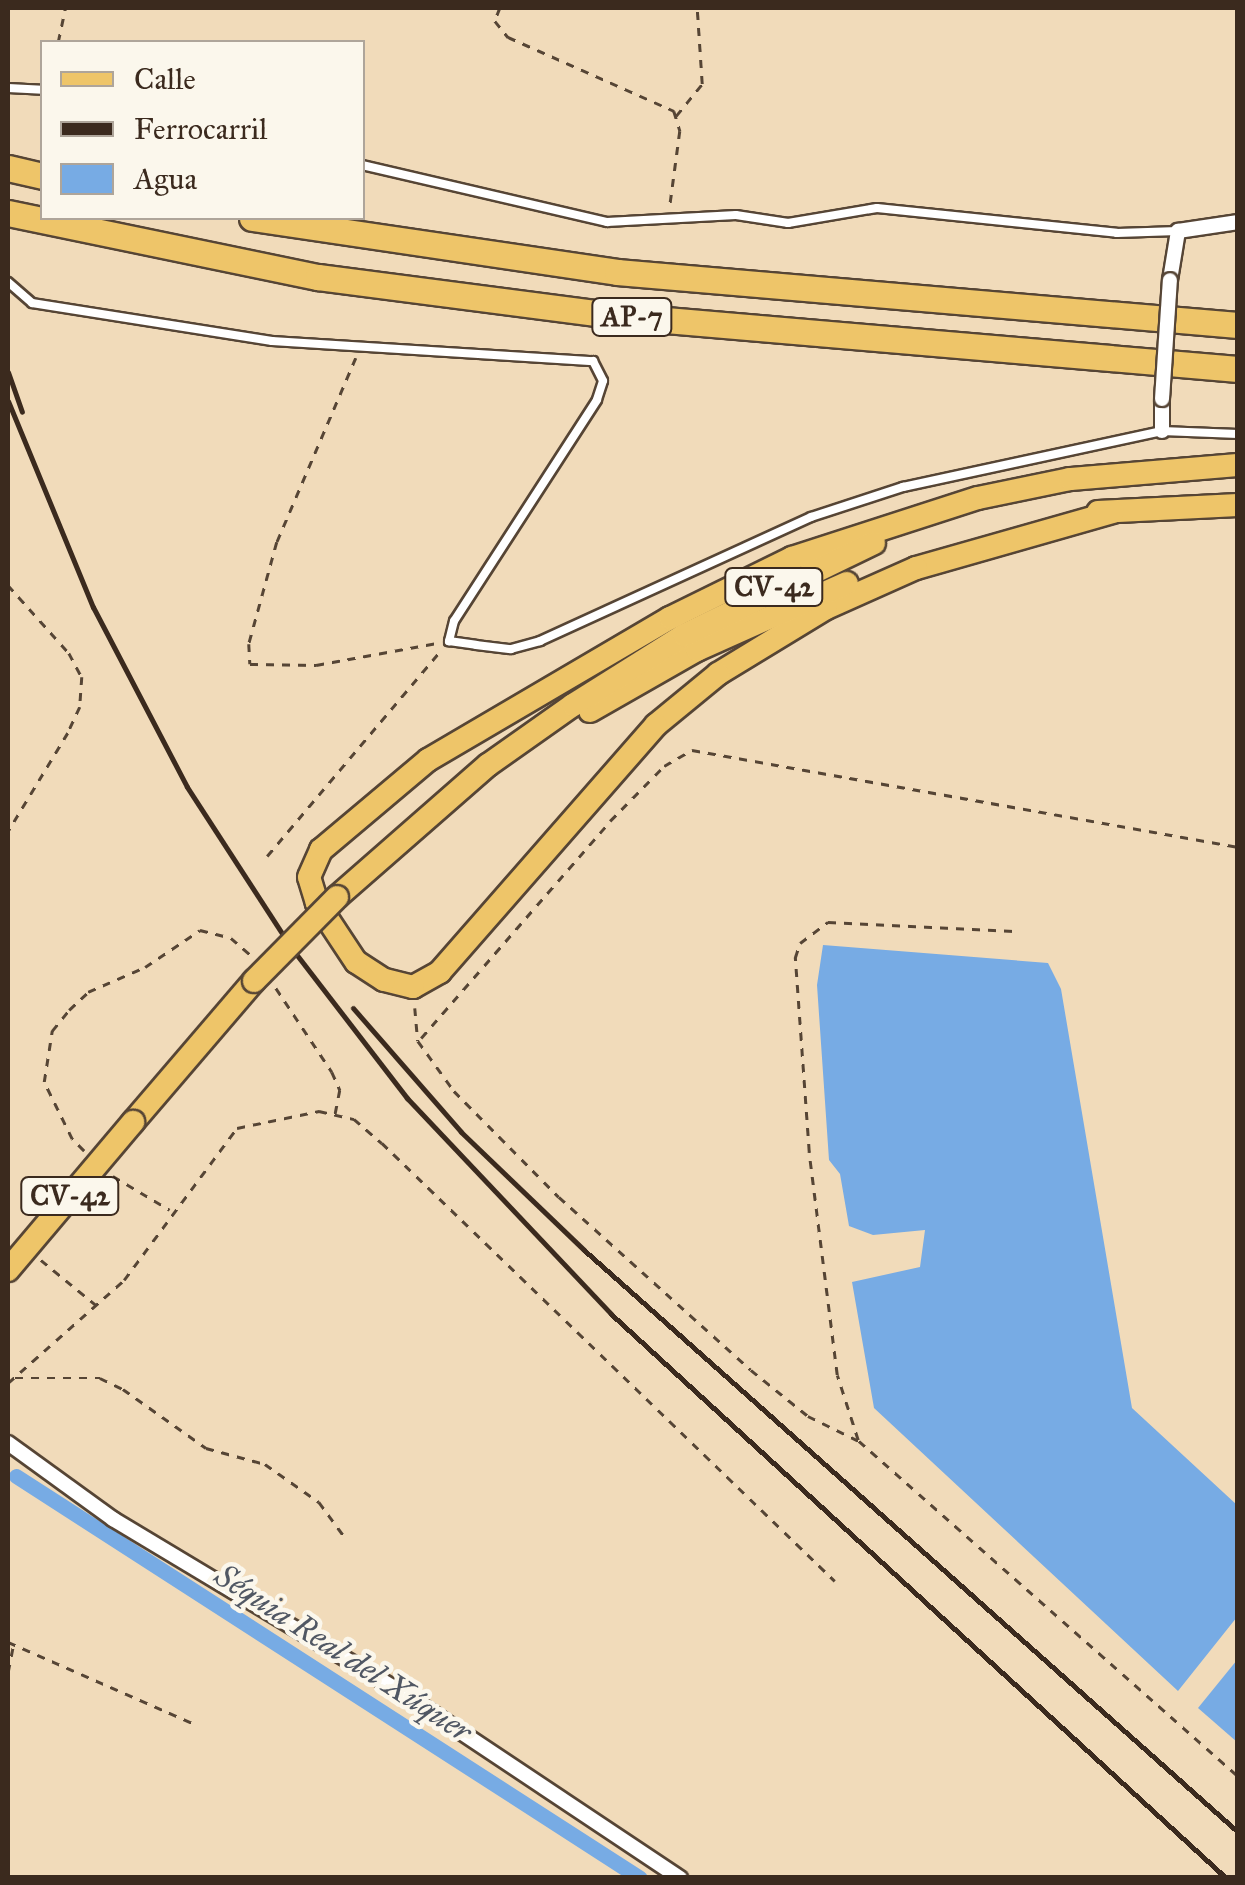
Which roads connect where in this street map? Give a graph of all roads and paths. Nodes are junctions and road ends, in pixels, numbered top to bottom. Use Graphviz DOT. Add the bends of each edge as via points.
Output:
graph roads {
  1 [pos="65,8"];
  2 [pos="500,8"];
  3 [pos="697,8"];
  4 [pos="58,40"];
  5 [pos="8,88"];
  6 [pos="40,90"];
  7 [pos="676,117"];
  8 [pos="365,166"];
  9 [pos="20,216"];
  10 [pos="265,220"];
  11 [pos="668,222"];
  12 [pos="1238,222"];
  13 [pos="1178,232"];
  14 [pos="8,282"];
  15 [pos="1238,325"];
  16 [pos="361,347"];
  17 [pos="1238,369"];
  18 [pos="1162,431"];
  19 [pos="1238,434"];
  20 [pos="1238,465"];
  21 [pos="1238,473"];
  22 [pos="1238,505"];
  23 [pos="1113,512"];
  24 [pos="8,584"];
  25 [pos="449,642"];
  26 [pos="8,832"];
  27 [pos="1238,847"];
  28 [pos="266,856"];
  29 [pos="378,860"];
  30 [pos="1014,931"];
  31 [pos="260,974"];
  32 [pos="412,986"];
  33 [pos="418,1041"];
  34 [pos="335,1115"];
  35 [pos="95,1160"];
  36 [pos="107,1171"];
  37 [pos="171,1211"];
  38 [pos="33,1254"];
  39 [pos="8,1270"];
  40 [pos="96,1305"];
  41 [pos="14,1378"];
  42 [pos="8,1382"];
  43 [pos="859,1441"];
  44 [pos="8,1443"];
  45 [pos="344,1536"];
  46 [pos="835,1581"];
  47 [pos="8,1642"];
  48 [pos="14,1646"];
  49 [pos="8,1672"];
  50 [pos="196,1724"];
  51 [pos="1238,1776"];
  52 [pos="680,1878"];
  1 -- 4 [label="path"];
  2 -- 7 [label="path" via="495,21 508,37"];
  3 -- 7 [label="path" via="702,84"];
  5 -- 6 [label="lane"];
  7 -- 11 [label="path" via="680,131"];
  8 -- 11 [label="lane" via="608,222"];
  9 -- 17 [label="highway, AP-7" via="318,276 620,316"];
  10 -- 15 [label="highway, AP-7" via="616,272"];
  11 -- 13 [label="lane" via="736,215 788,222 877,208 1128,234"];
  12 -- 13 [label="street"];
  13 -- 18 [label="street, bridge"];
  14 -- 16 [label="lane" via="32,303 272,341"];
  16 -- 25 [label="path" via="277,542 249,644 250,664 316,665"];
  16 -- 25 [label="lane" via="573,356 593,362 603,380 597,400 454,620"];
  18 -- 19 [label="lane"];
  18 -- 25 [label="lane" via="956,474 811,517 540,641 511,649"];
  20 -- 32 [label="main road" via="1070,479 891,522 792,558 670,618 561,687 467,735 320,850 309,877 316,903 356,962 384,980"];
  21 -- 29 [label="main road, CV-42" via="1072,486 949,517 802,572 572,705 488,765"];
  22 -- 23 [label="main road, CV-42"];
  23 -- 29 [label="main road, CV-42" via="1081,512 911,558 697,650 580,717"];
  23 -- 32 [label="main road" via="916,568 826,608 718,674 656,725 440,972"];
  24 -- 26 [label="path" via="69,652 82,677 80,707 68,734"];
  25 -- 28 [label="path"];
  27 -- 33 [label="path" via="692,750 664,766 610,821"];
  29 -- 31 [label="main road, CV-42, bridge"];
  30 -- 43 [label="path" via="828,922 800,944 795,958 809,1152 837,1374"];
  31 -- 34 [label="path" via="332,1072 340,1090"];
  31 -- 35 [label="path" via="231,938 200,930 145,967 88,992 69,1010 52,1031 44,1082 72,1139"];
  31 -- 39 [label="main road, CV-42, bridge"];
  32 -- 33 [label="path"];
  33 -- 43 [label="path" via="454,1091 559,1197 808,1416"];
  34 -- 37 [label="path" via="293,1112 237,1128"];
  34 -- 46 [label="path" via="354,1120 382,1142"];
  36 -- 37 [label="path"];
  37 -- 40 [label="path" via="124,1280"];
  38 -- 40 [label="path"];
  40 -- 41 [label="path"];
  41 -- 42 [label="path"];
  41 -- 45 [label="path" via="100,1378 123,1388 206,1448 265,1464 318,1502"];
  43 -- 51 [label="path"];
  44 -- 52 [label="street" via="114,1519 404,1694"];
  47 -- 48 [label="path"];
  48 -- 49 [label="path"];
  48 -- 50 [label="path"];
}
